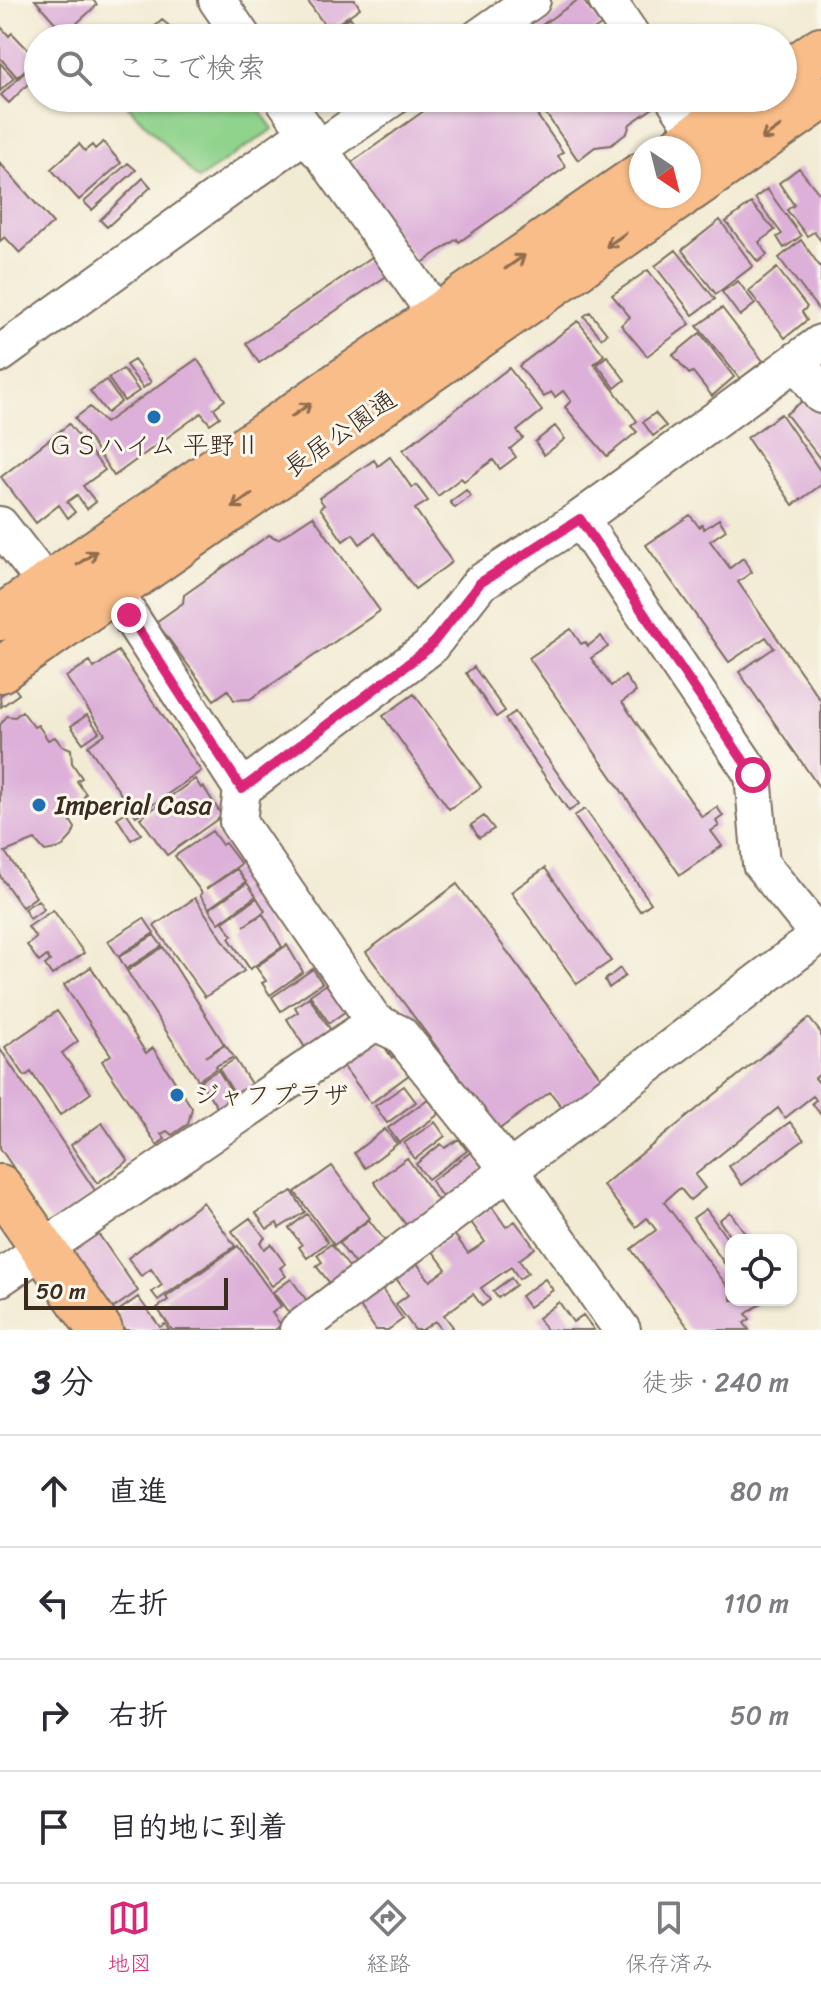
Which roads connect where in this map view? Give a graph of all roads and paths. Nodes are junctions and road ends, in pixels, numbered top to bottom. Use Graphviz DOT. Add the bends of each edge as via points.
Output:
graph roads {
  1 [pos="217,0"];
  2 [pos="532,0"];
  3 [pos="607,0"];
  4 [pos="233,24"];
  5 [pos="498,24"];
  6 [pos="623,24"];
  7 [pos="821,49"];
  8 [pos="797,66"];
  9 [pos="821,98"];
  10 [pos="797,110"];
  11 [pos="292,112"];
  12 [pos="367,112"];
  13 [pos="679,112"];
  14 [pos="739,112"];
  15 [pos="793,112"];
  16 [pos="688,136"];
  17 [pos="312,142"];
  18 [pos="701,155"];
  19 [pos="701,158"];
  20 [pos="629,183"];
  21 [pos="663,208"];
  22 [pos="437,316"];
  23 [pos="809,351"];
  24 [pos="0,354"];
  25 [pos="821,395"];
  26 [pos="580,519"];
  27 [pos="0,525"];
  28 [pos="47,585"];
  29 [pos="113,590"];
  30 [pos="0,618"];
  31 [pos="0,670"];
  32 [pos="242,789"];
  33 [pos="820,936"];
  34 [pos="375,1022"];
  35 [pos="510,1171"];
  36 [pos="0,1187"];
  37 [pos="43,1249"];
  38 [pos="0,1278"];
  39 [pos="100,1330"];
  40 [pos="298,1330"];
  41 [pos="622,1330"];
  1 -- 4 [label="street"];
  2 -- 5 [label="street"];
  3 -- 6 [label="street"];
  7 -- 8 [label="highway"];
  9 -- 10 [label="highway, one-way"];
  11 -- 17 [label="street"];
  12 -- 17 [label="street"];
  13 -- 16 [label="street"];
  14 -- 18 [label="highway"];
  15 -- 19 [label="highway, one-way"];
  17 -- 22 [label="street"];
  17 -- 24 [label="street"];
  22 -- 20 [label="highway, 長居公園通, one-way"];
  21 -- 29 [label="highway, 長居公園通, one-way"];
  28 -- 22 [label="highway, 長居公園通, one-way"];
  23 -- 25 [label="street"];
  23 -- 26 [label="street"];
  26 -- 32 [label="street" via="480,583 429,648"];
  26 -- 33 [label="street" via="753,775 761,864"];
  27 -- 28 [label="street"];
  28 -- 30 [label="highway, 長居公園通"];
  29 -- 31 [label="highway, 長居公園通"];
  29 -- 32 [label="street"];
  32 -- 34 [label="street" via="238,822"];
  33 -- 35 [label="street"];
  34 -- 35 [label="street" via="400,1034"];
  34 -- 37 [label="street"];
  35 -- 40 [label="street"];
  35 -- 41 [label="street"];
  36 -- 37 [label="highway"];
  37 -- 38 [label="street"];
  37 -- 39 [label="highway"];
}
